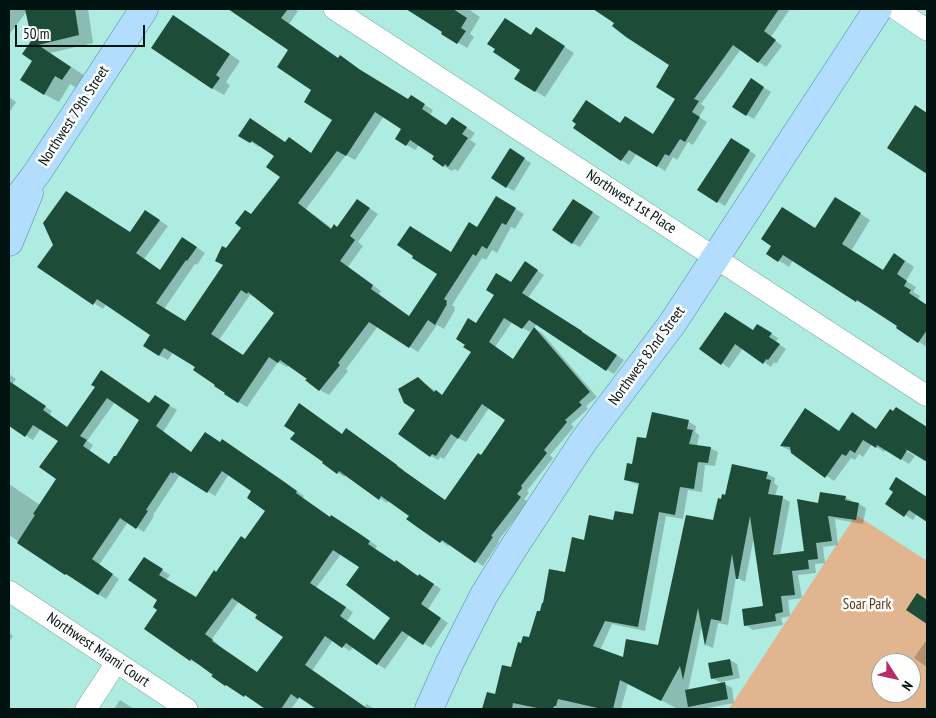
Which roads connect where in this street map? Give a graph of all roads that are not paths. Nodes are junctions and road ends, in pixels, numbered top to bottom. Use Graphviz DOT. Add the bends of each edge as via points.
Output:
graph roads {
  1 [pos="144,9"];
  2 [pos="334,9"];
  3 [pos="878,9"];
  4 [pos="896,9"];
  5 [pos="927,30"];
  6 [pos="37,173"];
  7 [pos="9,210"];
  8 [pos="9,242"];
  9 [pos="716,258"];
  10 [pos="927,396"];
  11 [pos="9,591"];
  12 [pos="116,664"];
  13 [pos="86,709"];
  14 [pos="187,709"];
  15 [pos="428,709"];
  1 -- 6 [label="main road, Northwest 79th Street"];
  2 -- 9 [label="street, Northwest 1st Place"];
  3 -- 9 [label="main road, Northwest 82nd Street"];
  4 -- 5 [label="street"];
  6 -- 7 [label="main road, Northwest 79th Street"];
  6 -- 8 [label="main road, Northwest 79th Street"];
  9 -- 10 [label="street, Northwest 1st Place"];
  9 -- 15 [label="main road, Northwest 82nd Street" via="658,344 583,442 514,547 481,602"];
  11 -- 12 [label="street, Northwest Miami Court"];
  12 -- 13 [label="street"];
  12 -- 14 [label="street, Northwest Miami Court"];
}
